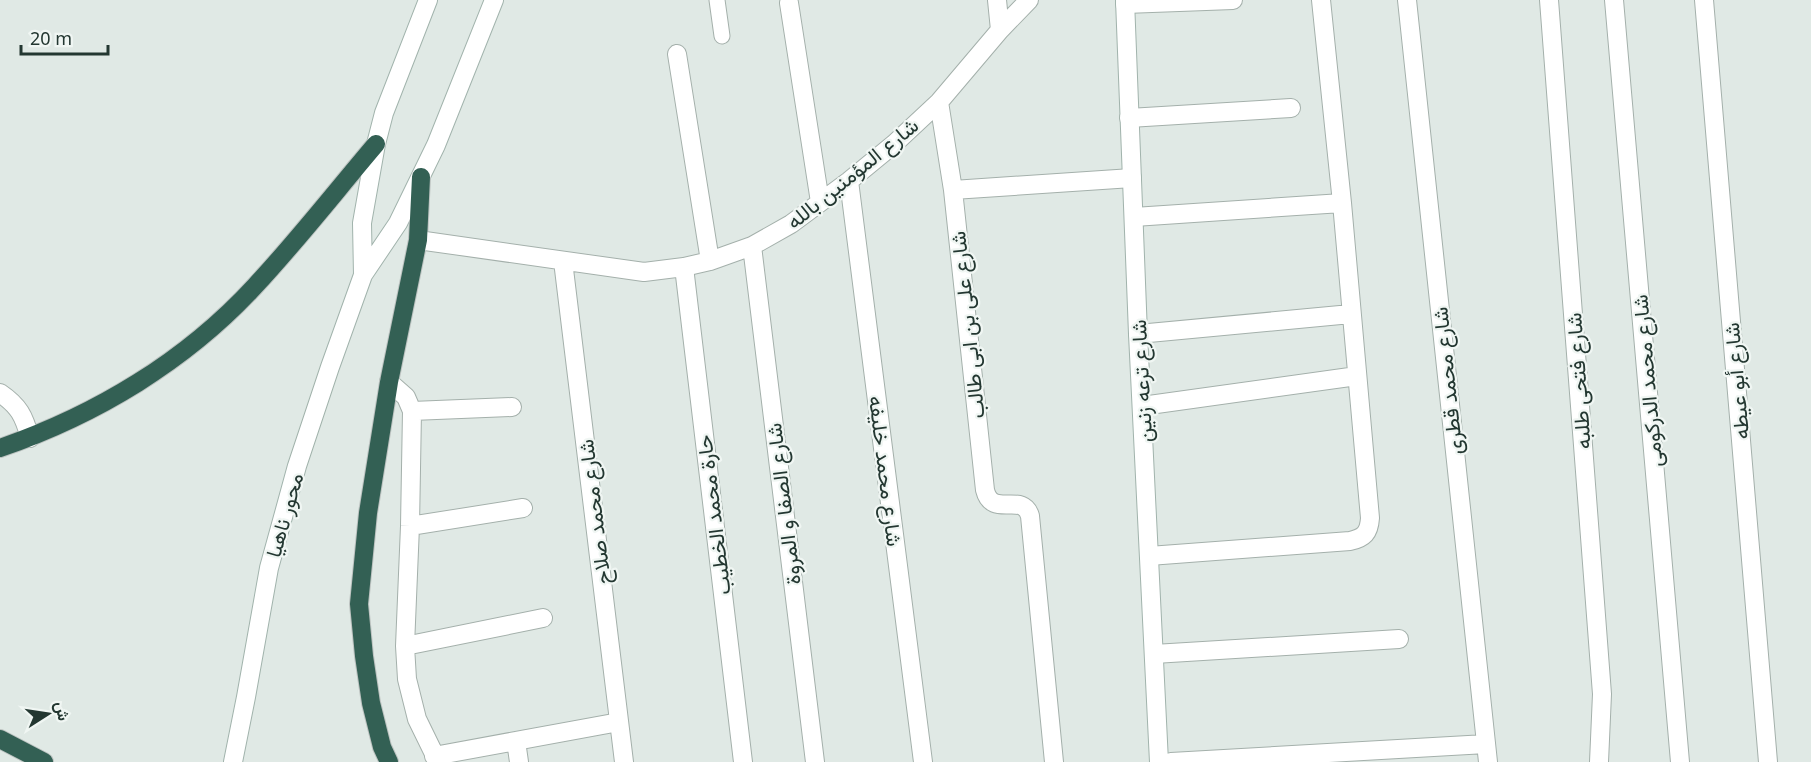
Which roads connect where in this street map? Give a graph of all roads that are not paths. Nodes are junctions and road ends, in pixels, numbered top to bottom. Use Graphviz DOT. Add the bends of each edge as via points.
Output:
graph roads {
  1 [pos="428,0"];
  2 [pos="494,0"];
  3 [pos="717,0"];
  4 [pos="998,0"];
  5 [pos="1029,0"];
  6 [pos="1233,0"];
  7 [pos="1321,0"];
  8 [pos="1407,0"];
  9 [pos="1549,0"];
  10 [pos="1614,0"];
  11 [pos="1704,0"];
  12 [pos="1125,2"];
  13 [pos="789,3"];
  14 [pos="1000,30"];
  15 [pos="722,36"];
  16 [pos="677,54"];
  17 [pos="939,102"];
  18 [pos="1291,108"];
  19 [pos="1129,118"];
  20 [pos="376,144"];
  21 [pos="421,177"];
  22 [pos="1132,178"];
  23 [pos="849,181"];
  24 [pos="953,190"];
  25 [pos="820,202"];
  26 [pos="1342,203"];
  27 [pos="1134,217"];
  28 [pos="418,240"];
  29 [pos="752,246"];
  30 [pos="563,261"];
  31 [pos="710,261"];
  32 [pos="684,267"];
  33 [pos="363,275"];
  34 [pos="1352,314"];
  35 [pos="1138,334"];
  36 [pos="1357,376"];
  37 [pos="389,381"];
  38 [pos="0,393"];
  39 [pos="1142,406"];
  40 [pos="512,407"];
  41 [pos="412,411"];
  42 [pos="30,438"];
  43 [pos="0,448"];
  44 [pos="523,508"];
  45 [pos="410,526"];
  46 [pos="1149,556"];
  47 [pos="543,618"];
  48 [pos="1399,639"];
  49 [pos="405,646"];
  50 [pos="1154,654"];
  51 [pos="619,722"];
  52 [pos="0,739"];
  53 [pos="516,741"];
  54 [pos="1487,753"];
  55 [pos="1384,756"];
  56 [pos="436,759"];
  57 [pos="44,762"];
  58 [pos="233,762"];
  59 [pos="389,762"];
  60 [pos="519,762"];
  61 [pos="624,762"];
  62 [pos="743,762"];
  63 [pos="815,762"];
  64 [pos="923,762"];
  65 [pos="1054,762"];
  66 [pos="1159,762"];
  67 [pos="1171,762"];
  68 [pos="1599,762"];
  69 [pos="1680,762"];
  70 [pos="1768,762"];
  1 -- 20 [label="street, محور ناهيا"];
  2 -- 21 [label="street, محور ناهيا"];
  3 -- 15 [label="lane"];
  4 -- 14 [label="street"];
  5 -- 14 [label="street, شارع المؤمنين بالله"];
  6 -- 12 [label="street"];
  7 -- 26 [label="street"];
  8 -- 54 [label="street, شارع محمد قطرى"];
  9 -- 68 [label="street, شارع فتحى طلبه" via="1602,694"];
  10 -- 69 [label="street, شارع محمد الدركومى"];
  11 -- 70 [label="street, شارع أبو عيطه"];
  12 -- 19 [label="street, شارع ترعه زنين"];
  13 -- 25 [label="street"];
  14 -- 17 [label="street, شارع المؤمنين بالله"];
  16 -- 31 [label="street"];
  17 -- 23 [label="street, شارع المؤمنين بالله"];
  17 -- 24 [label="street, شارع على بن ابى طالب"];
  18 -- 19 [label="street"];
  19 -- 22 [label="street, شارع ترعه زنين"];
  20 -- 33 [label="street, محور ناهيا" via="362,224"];
  20 -- 42 [label="highway" via="255,287 215,325 128,390"];
  21 -- 28 [label="highway"];
  21 -- 33 [label="street, محور ناهيا" via="398,223"];
  22 -- 24 [label="street"];
  22 -- 27 [label="street, شارع ترعه زنين"];
  23 -- 25 [label="street, شارع المؤمنين بالله"];
  23 -- 64 [label="street, شارع محمد خليفه"];
  24 -- 65 [label="street, شارع على بن ابى طالب" via="987,495 994,503 1021,505 1029,511"];
  25 -- 29 [label="street, شارع المؤمنين بالله"];
  26 -- 27 [label="street"];
  26 -- 34 [label="street"];
  27 -- 35 [label="street, شارع ترعه زنين"];
  28 -- 30 [label="street, شارع المؤمنين بالله"];
  28 -- 37 [label="highway"];
  29 -- 31 [label="street, شارع المؤمنين بالله"];
  29 -- 63 [label="street, شارع الصفا و المروة"];
  30 -- 32 [label="street, شارع المؤمنين بالله" via="644,272"];
  30 -- 51 [label="street, شارع محمد صلاح"];
  31 -- 32 [label="street, شارع المؤمنين بالله"];
  32 -- 62 [label="street, حارة محمد الخطيب"];
  33 -- 58 [label="street, محور ناهيا" via="297,466 269,568"];
  34 -- 35 [label="street"];
  34 -- 36 [label="street"];
  35 -- 39 [label="street, شارع ترعه زنين"];
  36 -- 39 [label="street"];
  36 -- 46 [label="street" via="1370,518 1369,531 1362,538"];
  37 -- 41 [label="street" via="406,397"];
  37 -- 59 [label="highway" via="368,513 359,604 371,703"];
  38 -- 42 [label="street" via="25,418"];
  39 -- 46 [label="street, شارع ترعه زنين"];
  40 -- 41 [label="street"];
  41 -- 45 [label="street"];
  42 -- 43 [label="highway"];
  44 -- 45 [label="street"];
  45 -- 49 [label="street"];
  46 -- 50 [label="street, شارع ترعه زنين"];
  47 -- 49 [label="street"];
  48 -- 50 [label="street"];
  49 -- 56 [label="street" via="407,679 417,719"];
  50 -- 66 [label="street, شارع ترعه زنين"];
  51 -- 53 [label="street"];
  51 -- 61 [label="street, شارع محمد صلاح"];
  52 -- 57 [label="highway"];
  53 -- 56 [label="street"];
  53 -- 60 [label="street"];
  54 -- 55 [label="street"];
  55 -- 67 [label="street"];
}
